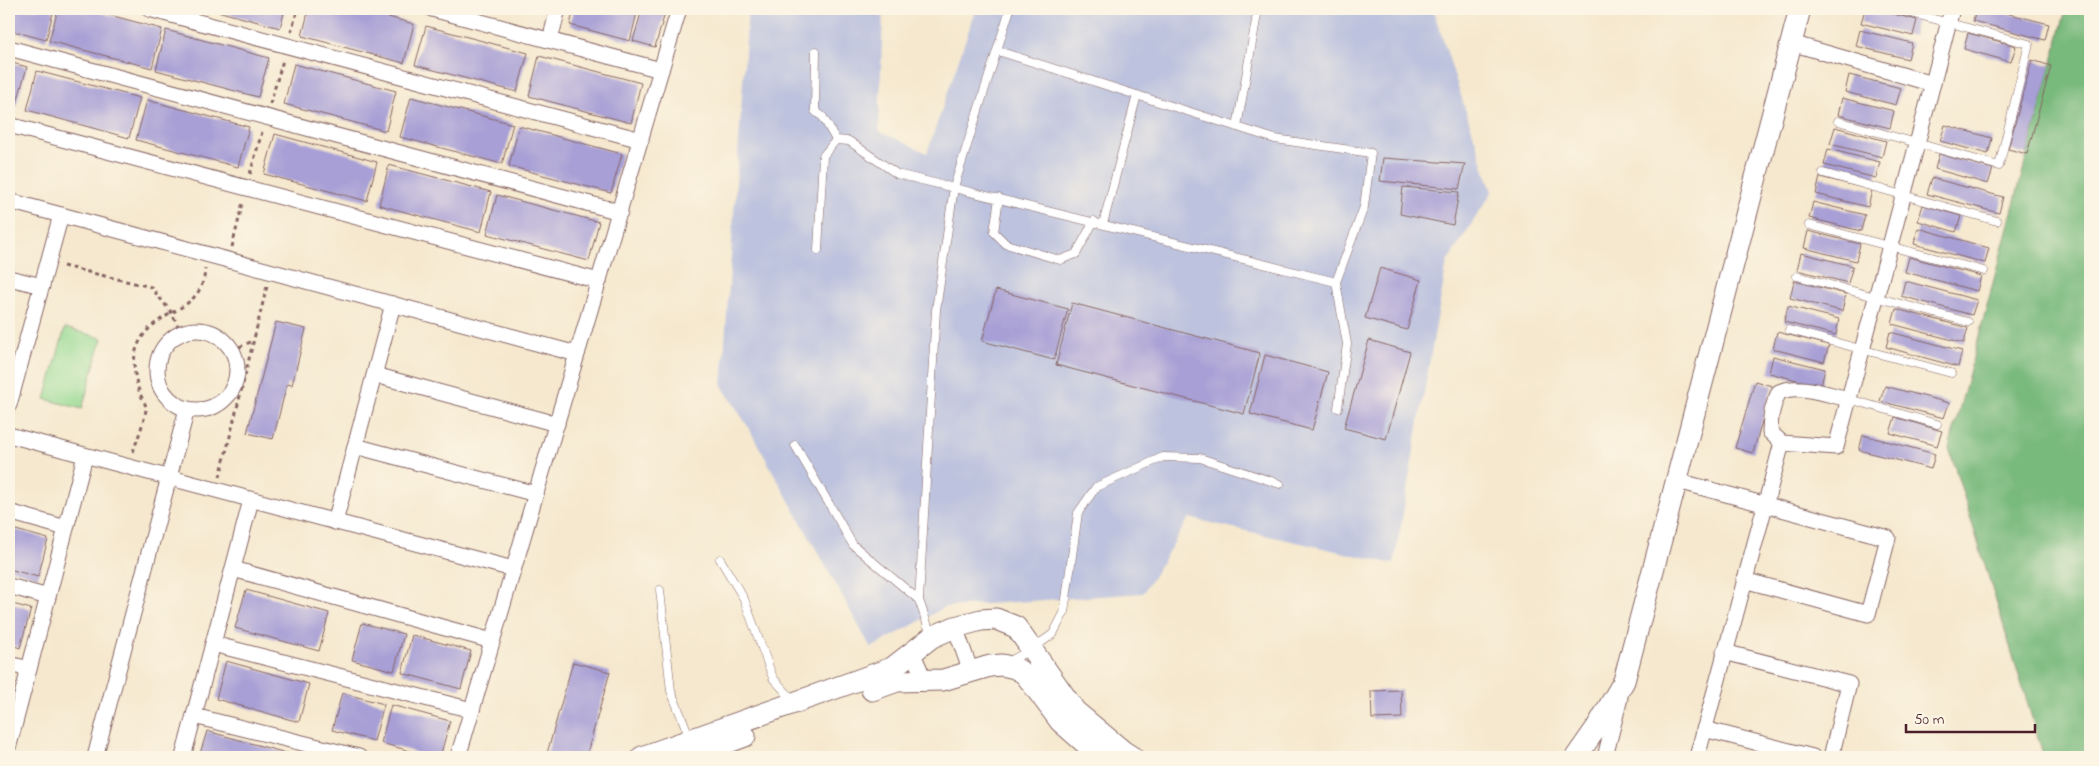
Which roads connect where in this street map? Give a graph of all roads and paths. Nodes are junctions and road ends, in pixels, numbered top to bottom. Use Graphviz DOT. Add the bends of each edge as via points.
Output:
graph roads {
  1 [pos="149,9"];
  2 [pos="432,9"];
  3 [pos="558,9"];
  4 [pos="679,9"];
  5 [pos="1010,9"];
  6 [pos="1258,9"];
  7 [pos="1800,9"];
  8 [pos="1896,9"];
  9 [pos="482,15"];
  10 [pos="1951,16"];
  11 [pos="550,40"];
  12 [pos="1791,44"];
  13 [pos="9,48"];
  14 [pos="816,51"];
  15 [pos="998,51"];
  16 [pos="662,70"];
  17 [pos="1933,84"];
  18 [pos="1137,95"];
  19 [pos="1838,121"];
  20 [pos="9,125"];
  21 [pos="1237,126"];
  22 [pos="641,140"];
  23 [pos="836,140"];
  24 [pos="1917,143"];
  25 [pos="1823,173"];
  26 [pos="954,187"];
  27 [pos="1904,195"];
  28 [pos="999,198"];
  29 [pos="9,201"];
  30 [pos="620,212"];
  31 [pos="62,215"];
  32 [pos="1094,221"];
  33 [pos="1997,221"];
  34 [pos="1104,224"];
  35 [pos="1809,225"];
  36 [pos="1890,246"];
  37 [pos="818,250"];
  38 [pos="204,254"];
  39 [pos="48,262"];
  40 [pos="270,271"];
  41 [pos="1984,271"];
  42 [pos="1797,276"];
  43 [pos="9,278"];
  44 [pos="599,281"];
  45 [pos="1336,282"];
  46 [pos="42,286"];
  47 [pos="1876,298"];
  48 [pos="393,304"];
  49 [pos="171,312"];
  50 [pos="1968,322"];
  51 [pos="1789,330"];
  52 [pos="182,333"];
  53 [pos="253,341"];
  54 [pos="1862,348"];
  55 [pos="232,350"];
  56 [pos="577,354"];
  57 [pos="15,355"];
  58 [pos="1951,373"];
  59 [pos="375,375"];
  60 [pos="1849,399"];
  61 [pos="9,405"];
  62 [pos="1338,408"];
  63 [pos="187,409"];
  64 [pos="557,424"];
  65 [pos="1937,424"];
  66 [pos="9,436"];
  67 [pos="1782,443"];
  68 [pos="795,445"];
  69 [pos="356,446"];
  70 [pos="85,456"];
  71 [pos="129,467"];
  72 [pos="169,478"];
  73 [pos="1678,481"];
  74 [pos="1280,484"];
  75 [pos="217,491"];
  76 [pos="536,494"];
  77 [pos="251,500"];
  78 [pos="1765,504"];
  79 [pos="9,512"];
  80 [pos="336,522"];
  81 [pos="66,528"];
  82 [pos="720,559"];
  83 [pos="233,569"];
  84 [pos="513,569"];
  85 [pos="1744,580"];
  86 [pos="9,586"];
  87 [pos="660,590"];
  88 [pos="48,597"];
  89 [pos="919,600"];
  90 [pos="955,627"];
  91 [pos="932,637"];
  92 [pos="492,641"];
  93 [pos="213,644"];
  94 [pos="1032,649"];
  95 [pos="912,652"];
  96 [pos="1724,652"];
  97 [pos="9,664"];
  98 [pos="1002,665"];
  99 [pos="29,669"];
  100 [pos="971,672"];
  101 [pos="926,680"];
  102 [pos="1624,681"];
  103 [pos="795,703"];
  104 [pos="472,710"];
  105 [pos="194,716"];
  106 [pos="1704,729"];
  107 [pos="9,741"];
  108 [pos="692,750"];
  109 [pos="95,757"];
  110 [pos="183,757"];
  111 [pos="359,757"];
  112 [pos="458,757"];
  113 [pos="642,757"];
  114 [pos="1101,757"];
  115 [pos="1132,757"];
  116 [pos="1576,757"];
  117 [pos="1605,757"];
  118 [pos="1696,757"];
  119 [pos="1814,757"];
  120 [pos="1830,757"];
  1 -- 22 [label="street"];
  2 -- 9 [label="street"];
  3 -- 11 [label="street"];
  4 -- 16 [label="street"];
  5 -- 15 [label="lane"];
  6 -- 21 [label="lane"];
  7 -- 12 [label="street"];
  8 -- 10 [label="lane"];
  9 -- 11 [label="street"];
  10 -- 17 [label="street"];
  10 -- 24 [label="lane" via="2029,44 1999,166"];
  11 -- 16 [label="street"];
  12 -- 17 [label="street"];
  12 -- 73 [label="street"];
  13 -- 30 [label="street"];
  14 -- 23 [label="lane" via="815,111 823,117"];
  15 -- 18 [label="lane"];
  15 -- 26 [label="lane"];
  16 -- 22 [label="street"];
  17 -- 24 [label="street"];
  18 -- 21 [label="lane"];
  18 -- 34 [label="lane"];
  19 -- 24 [label="lane"];
  20 -- 44 [label="street"];
  21 -- 45 [label="lane" via="1275,138 1371,153 1364,207"];
  22 -- 30 [label="street"];
  23 -- 26 [label="lane" via="849,141 897,174"];
  23 -- 37 [label="lane" via="823,156"];
  24 -- 27 [label="street"];
  25 -- 27 [label="lane"];
  26 -- 28 [label="lane"];
  26 -- 89 [label="lane" via="936,310"];
  27 -- 33 [label="lane"];
  27 -- 36 [label="street"];
  28 -- 32 [label="lane"];
  28 -- 32 [label="lane" via="994,232 997,238 1006,244 1060,260 1076,254"];
  29 -- 31 [label="street"];
  30 -- 44 [label="street"];
  31 -- 38 [label="street"];
  31 -- 39 [label="street"];
  32 -- 34 [label="lane"];
  34 -- 45 [label="lane"];
  35 -- 36 [label="lane"];
  36 -- 41 [label="lane"];
  36 -- 47 [label="street"];
  38 -- 40 [label="street"];
  38 -- 49 [label="path" via="202,290 192,302"];
  39 -- 46 [label="street"];
  39 -- 49 [label="path" via="151,287"];
  40 -- 48 [label="street"];
  40 -- 53 [label="path"];
  42 -- 47 [label="lane"];
  43 -- 46 [label="street"];
  44 -- 56 [label="street"];
  45 -- 62 [label="lane" via="1348,344"];
  46 -- 57 [label="street"];
  47 -- 50 [label="lane"];
  47 -- 54 [label="street"];
  48 -- 56 [label="street"];
  48 -- 59 [label="street"];
  49 -- 52 [label="path"];
  49 -- 71 [label="path" via="144,335 137,346 134,376 146,408"];
  51 -- 54 [label="lane"];
  52 -- 55 [label="street" via="207,332"];
  52 -- 63 [label="street" via="162,350 157,370 168,399"];
  53 -- 55 [label="path"];
  53 -- 75 [label="path"];
  54 -- 58 [label="lane"];
  54 -- 60 [label="street"];
  55 -- 63 [label="street" via="236,380 226,399 208,409"];
  56 -- 64 [label="street"];
  57 -- 61 [label="street"];
  59 -- 64 [label="street"];
  59 -- 69 [label="street"];
  60 -- 65 [label="lane"];
  60 -- 67 [label="street" via="1836,447"];
  60 -- 67 [label="street" via="1804,390 1779,392 1770,417 1770,432"];
  63 -- 72 [label="street"];
  64 -- 76 [label="street"];
  66 -- 70 [label="street"];
  67 -- 78 [label="street"];
  68 -- 89 [label="lane" via="852,546"];
  69 -- 76 [label="street"];
  69 -- 80 [label="street"];
  70 -- 71 [label="street"];
  70 -- 81 [label="street"];
  71 -- 72 [label="street"];
  72 -- 75 [label="street"];
  72 -- 109 [label="street"];
  73 -- 78 [label="street"];
  73 -- 102 [label="street"];
  74 -- 94 [label="lane" via="1200,458 1163,457 1096,487 1078,513 1064,613 1053,634"];
  75 -- 77 [label="street"];
  76 -- 84 [label="street"];
  77 -- 80 [label="street"];
  77 -- 83 [label="street"];
  78 -- 85 [label="street"];
  78 -- 85 [label="street" via="1888,538 1868,614"];
  79 -- 81 [label="street"];
  80 -- 84 [label="street"];
  81 -- 88 [label="street"];
  82 -- 103 [label="lane" via="744,599 773,678"];
  83 -- 92 [label="street"];
  83 -- 93 [label="street"];
  84 -- 92 [label="street"];
  85 -- 96 [label="street"];
  86 -- 88 [label="street"];
  87 -- 108 [label="lane" via="671,691"];
  88 -- 99 [label="street"];
  89 -- 91 [label="lane"];
  90 -- 91 [label="street"];
  90 -- 94 [label="street" via="996,619 1016,627"];
  90 -- 100 [label="street"];
  91 -- 95 [label="street"];
  92 -- 104 [label="street"];
  93 -- 104 [label="street"];
  93 -- 105 [label="street"];
  94 -- 98 [label="lane"];
  94 -- 115 [label="street" via="1075,711"];
  95 -- 101 [label="street"];
  95 -- 103 [label="street" via="892,668"];
  96 -- 106 [label="street"];
  96 -- 120 [label="street" via="1849,684"];
  97 -- 99 [label="street"];
  98 -- 100 [label="street"];
  98 -- 114 [label="street" via="1025,674 1060,721"];
  99 -- 107 [label="street"];
  100 -- 101 [label="street" via="943,680"];
  101 -- 108 [label="street" via="897,681"];
  102 -- 116 [label="street"];
  102 -- 117 [label="street"];
  103 -- 108 [label="street"];
  104 -- 112 [label="street"];
  105 -- 110 [label="street"];
  105 -- 111 [label="street"];
  106 -- 118 [label="street"];
  106 -- 119 [label="street"];
  108 -- 113 [label="street"];
}
